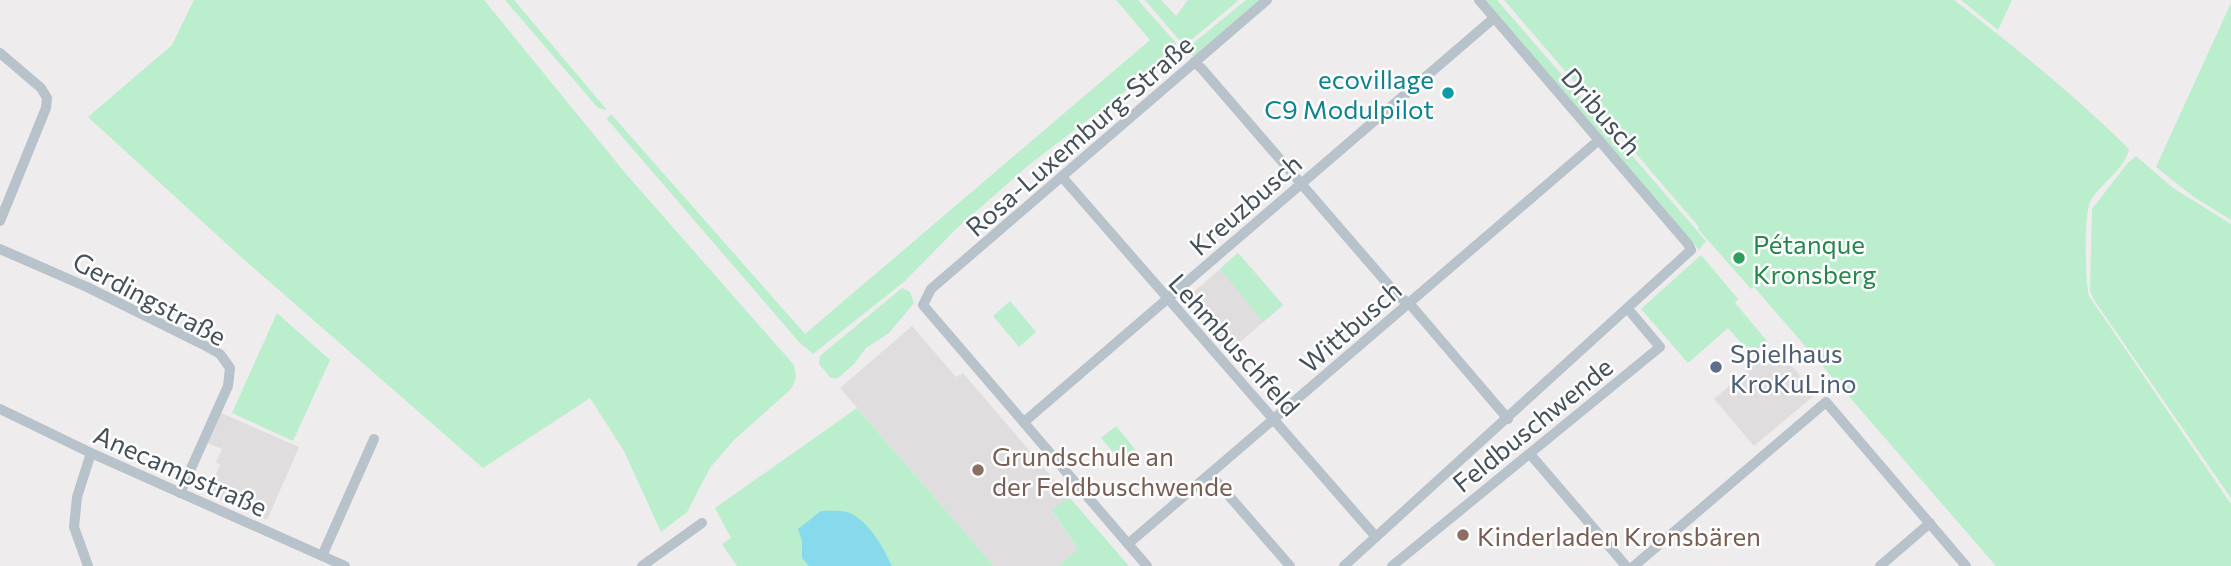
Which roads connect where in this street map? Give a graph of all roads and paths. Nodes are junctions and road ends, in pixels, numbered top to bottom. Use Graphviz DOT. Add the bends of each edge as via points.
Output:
graph roads {
  1 [pos="1267,0"];
  2 [pos="1479,0"];
  3 [pos="1494,18"];
  4 [pos="0,53"];
  5 [pos="1194,62"];
  6 [pos="1599,140"];
  7 [pos="1063,178"];
  8 [pos="1300,183"];
  9 [pos="0,221"];
  10 [pos="0,249"];
  11 [pos="1691,250"];
  12 [pos="1167,299"];
  13 [pos="1409,303"];
  14 [pos="1628,309"];
  15 [pos="0,410"];
  16 [pos="1274,419"];
  17 [pos="1508,419"];
  18 [pos="1024,422"];
  19 [pos="374,439"];
  20 [pos="91,453"];
  21 [pos="1530,454"];
  22 [pos="1210,474"];
  23 [pos="180,493"];
  24 [pos="702,523"];
  25 [pos="1930,523"];
  26 [pos="1376,537"];
  27 [pos="1128,544"];
  28 [pos="322,556"];
  29 [pos="1395,565"];
  30 [pos="88,566"];
  31 [pos="345,566"];
  32 [pos="642,566"];
  33 [pos="1147,566"];
  34 [pos="1290,566"];
  35 [pos="1344,566"];
  36 [pos="1626,566"];
  37 [pos="1634,566"];
  38 [pos="1880,566"];
  39 [pos="1966,566"];
  1 -- 5 [label="street, Rosa-Luxemburg-Straße"];
  2 -- 3 [label="street, Dribusch"];
  3 -- 6 [label="street, Dribusch"];
  3 -- 8 [label="street, Kreuzbusch"];
  4 -- 9 [label="street" via="47,98"];
  5 -- 7 [label="street, Rosa-Luxemburg-Straße"];
  5 -- 8 [label="street"];
  6 -- 11 [label="street, Dribusch"];
  6 -- 13 [label="street, Wittbusch"];
  7 -- 12 [label="street, Lehmbuschfeld"];
  7 -- 18 [label="street, Rosa-Luxemburg-Straße" via="931,289 923,305"];
  8 -- 12 [label="street, Kreuzbusch"];
  8 -- 13 [label="street"];
  10 -- 23 [label="street, Gerdingstraße" via="87,287 225,360 230,368 228,386"];
  11 -- 14 [label="street, Feldbuschwende"];
  12 -- 16 [label="street, Lehmbuschfeld"];
  12 -- 18 [label="street, Kreuzbusch"];
  13 -- 16 [label="street, Wittbusch"];
  13 -- 17 [label="street"];
  14 -- 17 [label="street, Feldbuschwende"];
  14 -- 21 [label="street, Feldbuschwende" via="1660,347"];
  15 -- 20 [label="street, Anecampstraße"];
  16 -- 22 [label="street, Wittbusch"];
  16 -- 26 [label="street, Lehmbuschfeld"];
  17 -- 26 [label="street, Feldbuschwende"];
  18 -- 27 [label="street"];
  19 -- 28 [label="street"];
  20 -- 23 [label="street, Anecampstraße"];
  20 -- 30 [label="street" via="77,497 74,527"];
  21 -- 29 [label="street, Feldbuschwende"];
  21 -- 36 [label="street"];
  22 -- 27 [label="street, Wittbusch"];
  22 -- 34 [label="street"];
  23 -- 28 [label="street, Anecampstraße"];
  24 -- 32 [label="street"];
  25 -- 37 [label="street" via="1826,402"];
  25 -- 38 [label="street"];
  25 -- 39 [label="street"];
  26 -- 35 [label="street, Feldbuschwende"];
  27 -- 33 [label="street"];
  28 -- 31 [label="street, Anecampstraße"];
}
